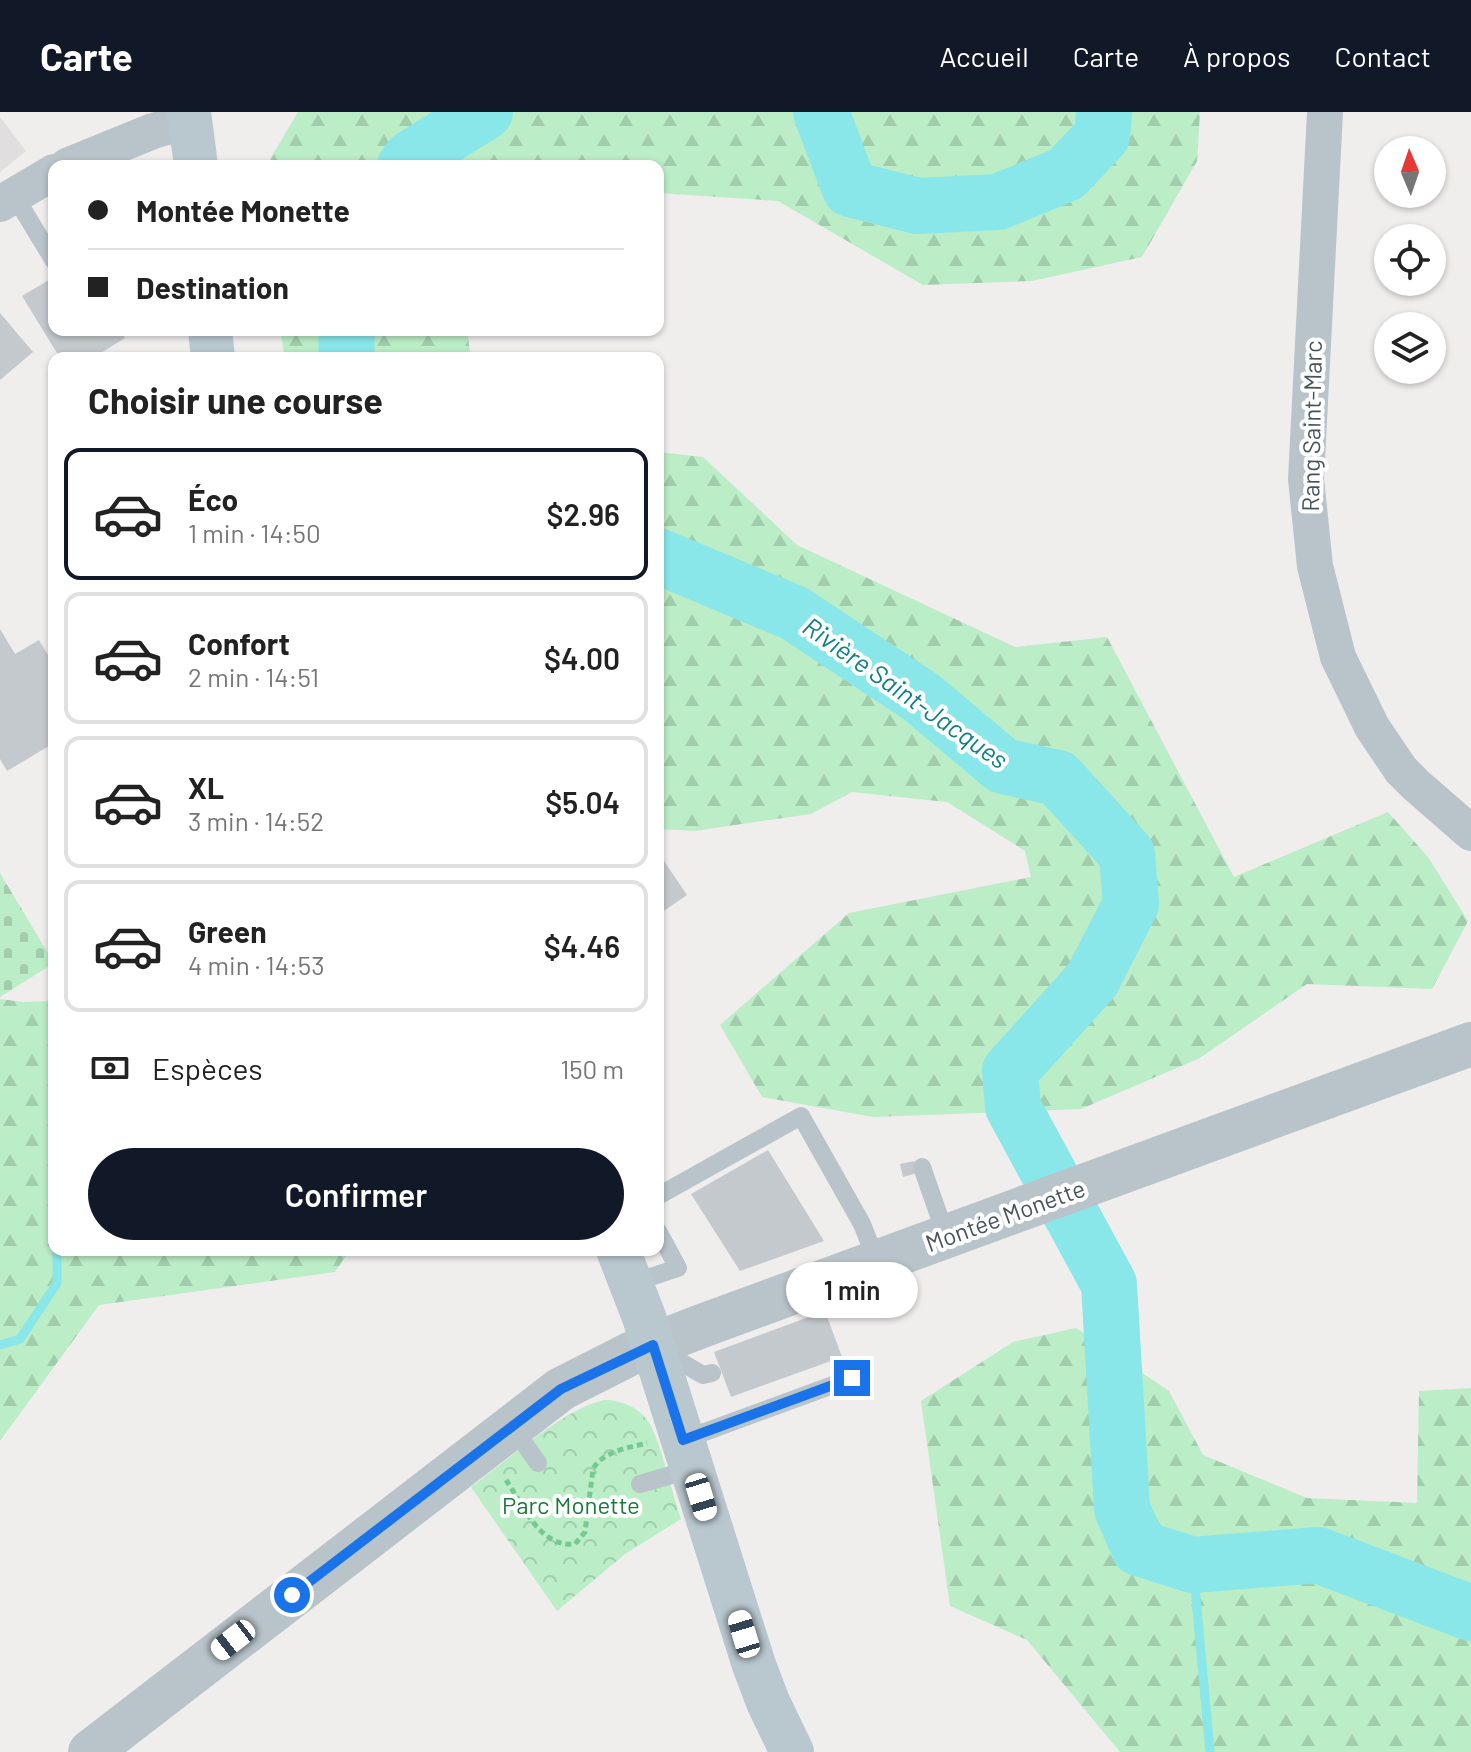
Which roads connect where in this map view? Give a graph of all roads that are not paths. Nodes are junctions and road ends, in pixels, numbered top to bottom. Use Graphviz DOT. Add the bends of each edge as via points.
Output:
graph roads {
  1 [pos="1325,112"];
  2 [pos="190,116"];
  3 [pos="81,160"];
  4 [pos="195,160"];
  5 [pos="48,176"];
  6 [pos="7,200"];
  7 [pos="48,253"];
  8 [pos="1471,833"];
  9 [pos="1471,1044"];
  10 [pos="922,1167"];
  11 [pos="664,1193"];
  12 [pos="947,1237"];
  13 [pos="664,1242"];
  14 [pos="877,1262"];
  15 [pos="625,1266"];
  16 [pos="653,1345"];
  17 [pos="712,1373"];
  18 [pos="852,1378"];
  19 [pos="511,1426"];
  20 [pos="677,1450"];
  21 [pos="538,1463"];
  22 [pos="640,1484"];
  23 [pos="90,1752"];
  24 [pos="792,1752"];
  1 -- 8 [label="street, Rang Saint-Marc" via="1306,479 1315,566 1338,657 1372,727 1401,770"];
  2 -- 3 [label="street"];
  2 -- 4 [label="main road"];
  5 -- 6 [label="street"];
  6 -- 7 [label="lane"];
  9 -- 12 [label="street, Montée Monette"];
  10 -- 12 [label="lane"];
  11 -- 14 [label="lane" via="801,1116 862,1224"];
  12 -- 14 [label="street, Montée Monette"];
  13 -- 15 [label="lane" via="678,1268"];
  14 -- 16 [label="street, Montée Monette"];
  15 -- 16 [label="main road"];
  16 -- 17 [label="lane" via="703,1375"];
  16 -- 19 [label="street, Montée Monette" via="561,1389"];
  16 -- 20 [label="main road"];
  18 -- 20 [label="lane"];
  19 -- 21 [label="lane"];
  19 -- 23 [label="street, Montée Monette"];
  20 -- 22 [label="lane"];
  20 -- 24 [label="main road" via="757,1675"];
}
